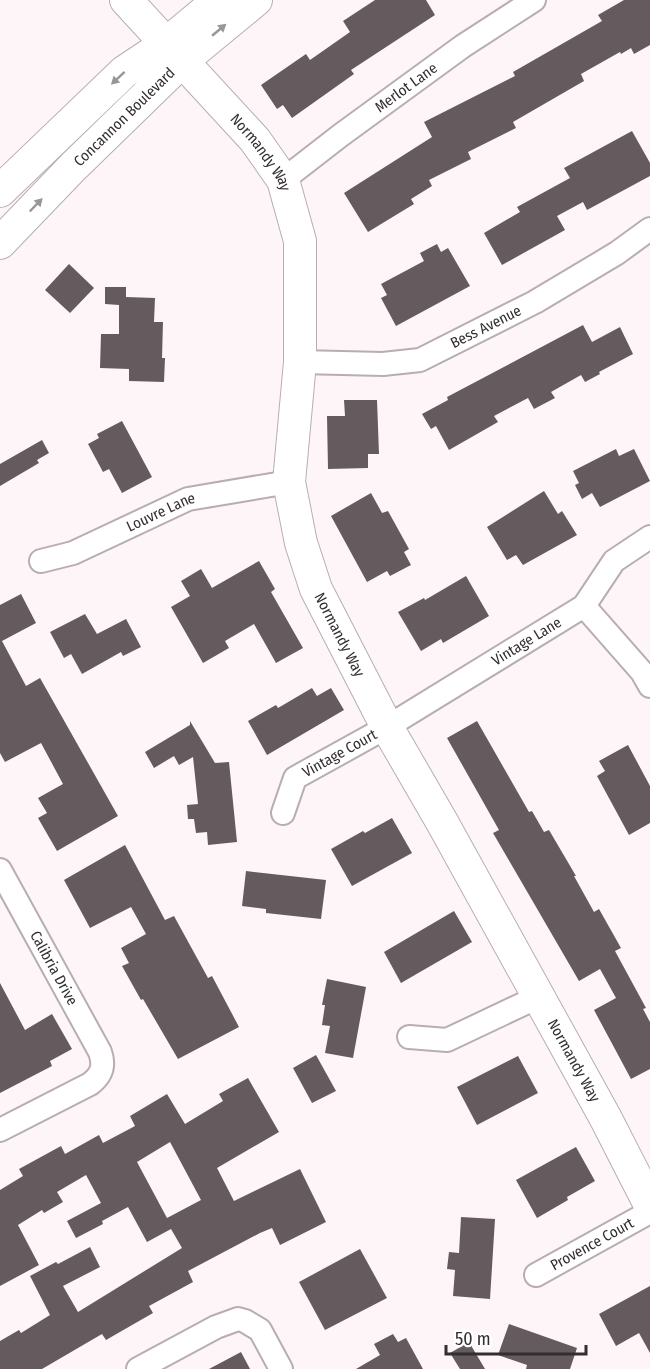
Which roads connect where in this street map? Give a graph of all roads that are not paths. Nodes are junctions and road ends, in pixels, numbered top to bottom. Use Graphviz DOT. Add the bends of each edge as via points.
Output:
graph roads {
  1 [pos="126,0"];
  2 [pos="219,0"];
  3 [pos="256,0"];
  4 [pos="534,0"];
  5 [pos="174,52"];
  6 [pos="283,180"];
  7 [pos="0,191"];
  8 [pos="650,229"];
  9 [pos="0,243"];
  10 [pos="300,362"];
  11 [pos="289,482"];
  12 [pos="650,537"];
  13 [pos="41,561"];
  14 [pos="584,606"];
  15 [pos="650,686"];
  16 [pos="387,726"];
  17 [pos="283,813"];
  18 [pos="0,870"];
  19 [pos="538,998"];
  20 [pos="409,1037"];
  21 [pos="2,1131"];
  22 [pos="650,1205"];
  23 [pos="650,1212"];
  24 [pos="536,1275"];
  25 [pos="138,1369"];
  26 [pos="281,1369"];
  1 -- 5 [label="street, Normandy Way"];
  2 -- 5 [label="street, Concannon Boulevard"];
  5 -- 3 [label="street, Concannon Boulevard, one-way"];
  4 -- 6 [label="street, Merlot Lane" via="463,45"];
  5 -- 6 [label="street, Normandy Way" via="255,140"];
  5 -- 7 [label="street, Concannon Boulevard, one-way" via="124,72"];
  9 -- 5 [label="street, Concannon Boulevard, one-way"];
  6 -- 10 [label="street, Normandy Way" via="300,241"];
  8 -- 10 [label="street, Bess Avenue" via="535,302 420,360 383,364"];
  10 -- 11 [label="street, Normandy Way"];
  11 -- 13 [label="street, Louvre Lane" via="188,499 73,553"];
  11 -- 16 [label="street, Normandy Way" via="301,543 316,590"];
  12 -- 14 [label="street, Vintage Lane" via="614,561"];
  14 -- 15 [label="street"];
  14 -- 16 [label="street, Vintage Lane"];
  16 -- 17 [label="street, Vintage Court" via="295,778"];
  16 -- 19 [label="street, Normandy Way"];
  18 -- 21 [label="street, Calibria Drive" via="100,1052 103,1069 90,1084"];
  19 -- 20 [label="street" via="447,1040"];
  19 -- 22 [label="street, Normandy Way"];
  23 -- 24 [label="street, Provence Court"];
  25 -- 26 [label="street" via="238,1319 260,1330"];
}
